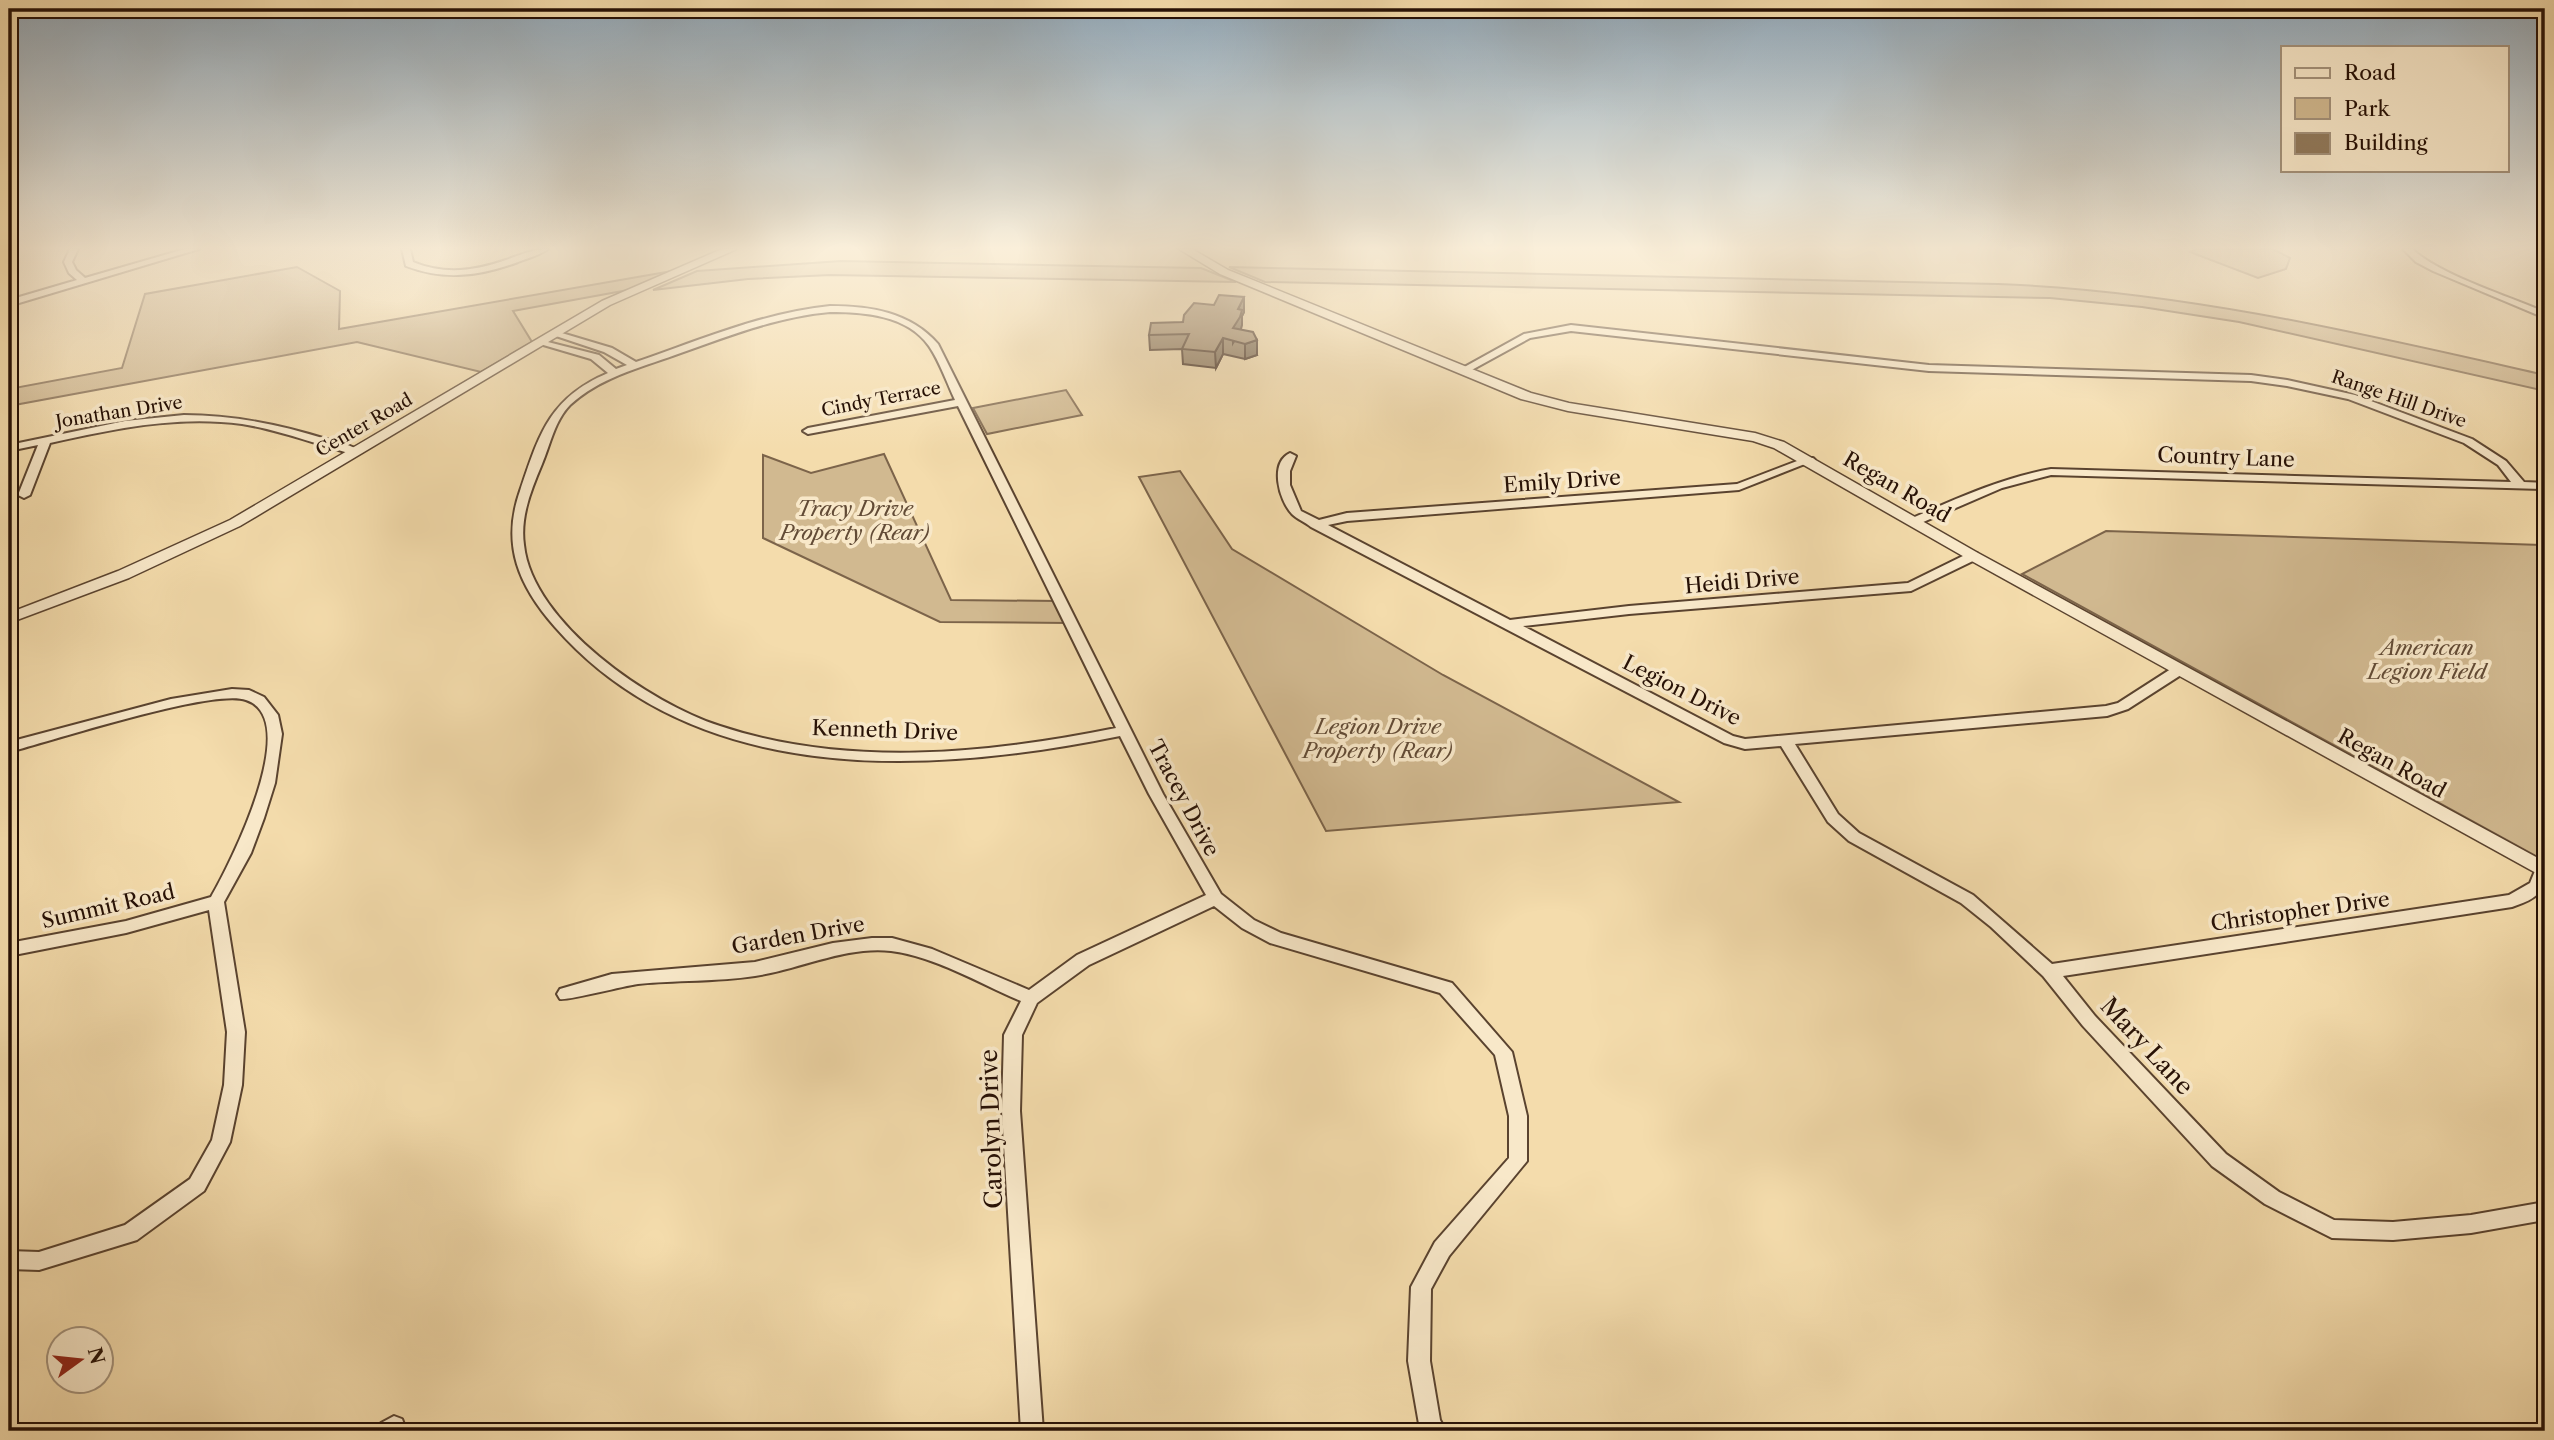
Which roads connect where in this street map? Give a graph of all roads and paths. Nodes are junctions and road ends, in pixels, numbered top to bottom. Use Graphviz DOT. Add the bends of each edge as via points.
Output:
graph roads {
  1 [pos="585,316"];
  2 [pos="781,316"];
  3 [pos="890,316"];
  4 [pos="1334,316"];
  5 [pos="549,338"];
  6 [pos="635,366"];
  7 [pos="1464,370"];
  8 [pos="614,373"];
  9 [pos="961,402"];
  10 [pos="808,431"];
  11 [pos="45,441"];
  12 [pos="9,448"];
  13 [pos="356,452"];
  14 [pos="1290,456"];
  15 [pos="1809,460"];
  16 [pos="2520,485"];
  17 [pos="2545,486"];
  18 [pos="24,495"];
  19 [pos="1914,522"];
  20 [pos="1315,524"];
  21 [pos="1973,556"];
  22 [pos="9,618"];
  23 [pos="1508,624"];
  24 [pos="2179,670"];
  25 [pos="1124,731"];
  26 [pos="1784,739"];
  27 [pos="9,747"];
  28 [pos="2544,870"];
  29 [pos="1215,898"];
  30 [pos="216,902"];
  31 [pos="9,949"];
  32 [pos="2049,971"];
  33 [pos="566,994"];
  34 [pos="1031,998"];
  35 [pos="2545,1211"];
  36 [pos="9,1260"];
  37 [pos="1032,1431"];
  38 [pos="1435,1431"];
  1 -- 5 [label="street, Center Road"];
  2 -- 6 [label="street, Tracey Drive"];
  3 -- 9 [label="street, Tracey Drive" via="922,331 933,344"];
  4 -- 7 [label="street, Regan Road"];
  5 -- 6 [label="street" via="608,350"];
  5 -- 8 [label="street" via="595,357"];
  5 -- 13 [label="street, Center Road"];
  6 -- 8 [label="street, Tracey Drive"];
  7 -- 15 [label="street, Regan Road" via="1551,403 1755,437"];
  7 -- 16 [label="street, Range Hill Drive" via="1527,336 1571,328 1928,368 2251,378 2351,397 2468,441 2502,463"];
  8 -- 25 [label="street, Kenneth Drive" via="566,403 556,418 520,502 517,526 520,557 535,590 593,660 645,698 715,729 779,746 852,754 1024,750"];
  9 -- 10 [label="street, Cindy Terrace"];
  9 -- 25 [label="street, Tracey Drive"];
  11 -- 12 [label="street, Jonathan Drive"];
  11 -- 13 [label="street, Jonathan Drive" via="137,423 212,419 242,421"];
  11 -- 18 [label="street"];
  13 -- 22 [label="street, Center Road" via="187,548"];
  14 -- 20 [label="street, Legion Drive" via="1283,469 1285,495 1297,513"];
  15 -- 19 [label="street, Regan Road"];
  15 -- 20 [label="street, Emily Drive" via="1739,487 1347,517"];
  16 -- 17 [label="street, Country Lane"];
  16 -- 19 [label="street, Country Lane" via="2051,472 2013,479"];
  19 -- 21 [label="street, Regan Road"];
  20 -- 23 [label="street, Legion Drive"];
  21 -- 23 [label="street, Heidi Drive" via="1911,587"];
  21 -- 24 [label="street, Regan Road"];
  23 -- 26 [label="street, Legion Drive" via="1729,740 1745,744"];
  24 -- 26 [label="street, Legion Drive" via="2123,706 2107,711"];
  24 -- 28 [label="street, Regan Road"];
  25 -- 29 [label="street, Tracey Drive"];
  26 -- 32 [label="street, Mary Lane" via="1833,818 1854,837 1966,899"];
  27 -- 30 [label="street" via="197,697 246,694 264,704 277,735 264,801 236,870"];
  28 -- 32 [label="street, Christopher Drive" via="2536,887 2512,901"];
  29 -- 34 [label="street, Carolyn Drive" via="1083,960"];
  29 -- 38 [label="street, Tracey Drive" via="1248,924 1276,938 1446,988 1503,1052 1518,1116 1518,1161 1442,1249 1421,1287 1419,1361"];
  30 -- 31 [label="street, Summit Road" via="126,927"];
  30 -- 36 [label="street" via="236,1032 233,1085 221,1142 197,1185 130,1233 39,1261"];
  32 -- 35 [label="street, Mary Lane" via="2089,1021 2218,1160 2272,1198 2332,1229 2406,1230"];
  33 -- 34 [label="street, Garden Drive" via="617,978 757,969 834,948 876,943 912,948"];
  34 -- 37 [label="street, Carolyn Drive" via="1013,1035 1011,1111"];
}
